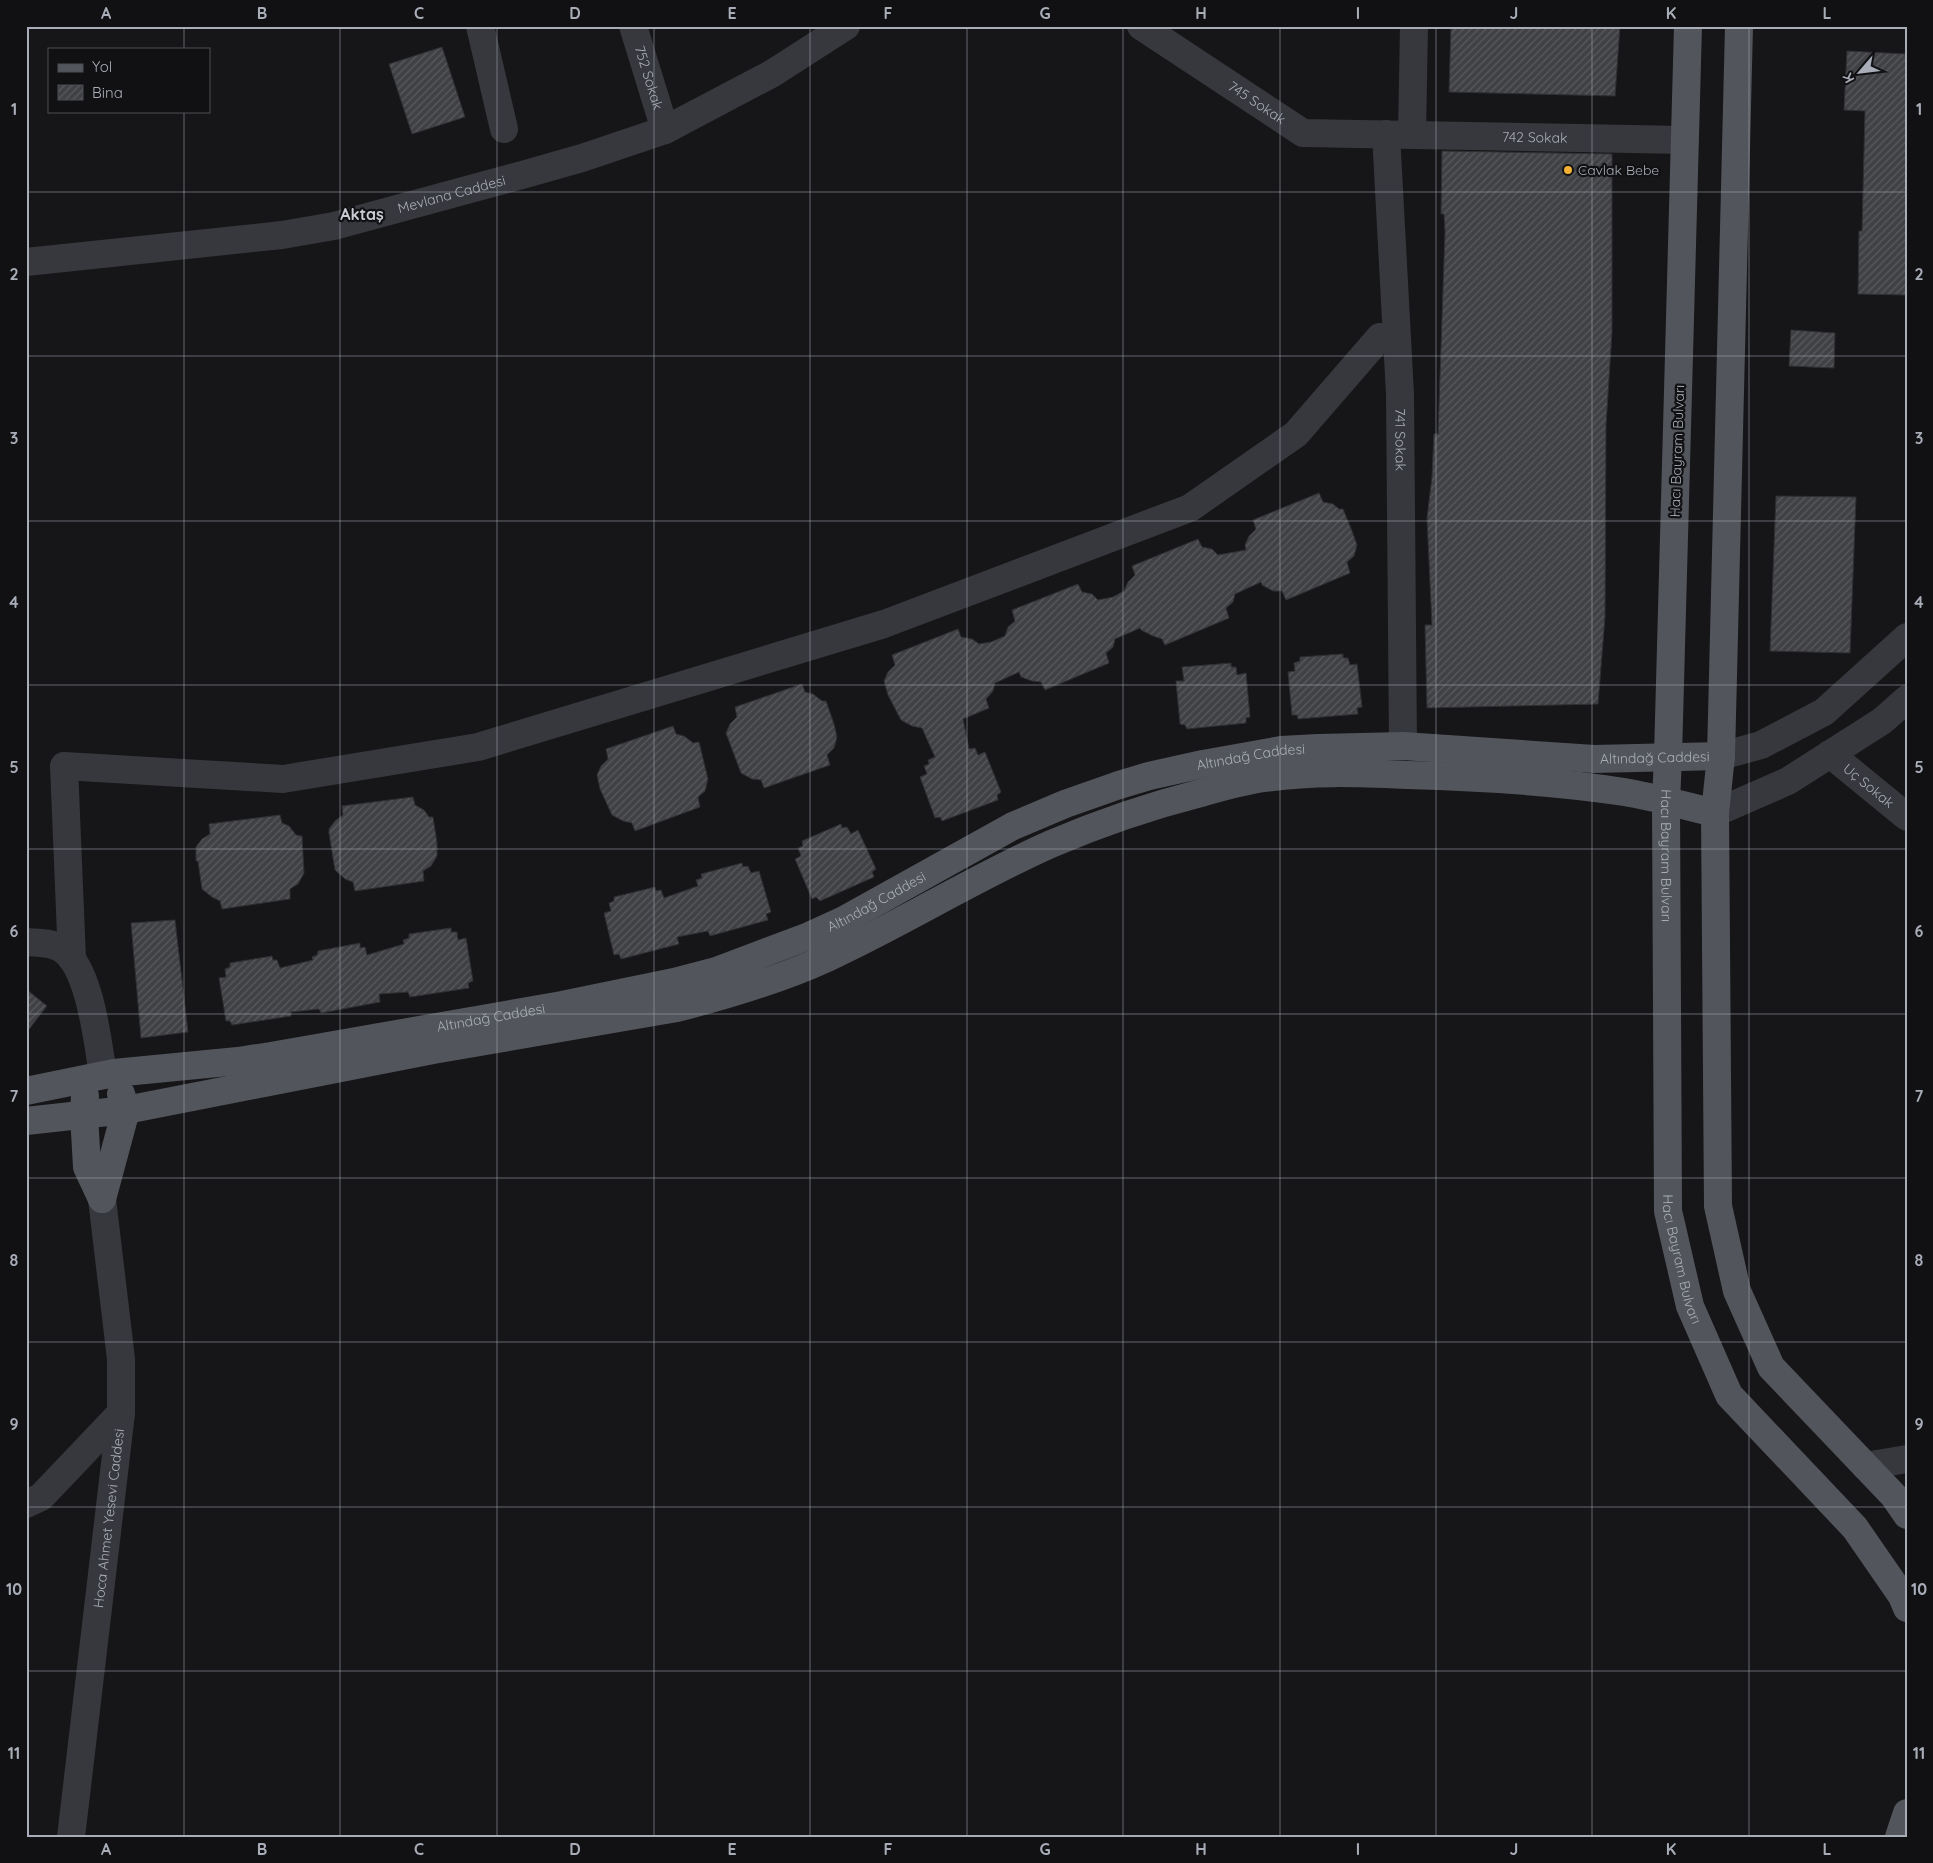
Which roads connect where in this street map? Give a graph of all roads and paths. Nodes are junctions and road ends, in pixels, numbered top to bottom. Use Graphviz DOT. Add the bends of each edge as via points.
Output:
graph roads {
  1 [pos="480,26"];
  2 [pos="633,26"];
  3 [pos="846,26"];
  4 [pos="1141,26"];
  5 [pos="1414,26"];
  6 [pos="1688,26"];
  7 [pos="1739,26"];
  8 [pos="504,129"];
  9 [pos="665,130"];
  10 [pos="1399,134"];
  11 [pos="1685,140"];
  12 [pos="26,262"];
  13 [pos="1380,337"];
  14 [pos="1907,637"];
  15 [pos="1907,699"];
  16 [pos="1403,746"];
  17 [pos="1830,754"];
  18 [pos="1668,756"];
  19 [pos="1721,756"];
  20 [pos="1666,802"];
  21 [pos="1715,812"];
  22 [pos="1907,817"];
  23 [pos="26,942"];
  24 [pos="72,959"];
  25 [pos="101,1076"];
  26 [pos="26,1091"];
  27 [pos="126,1110"];
  28 [pos="84,1114"];
  29 [pos="26,1121"];
  30 [pos="102,1199"];
  31 [pos="121,1413"];
  32 [pos="1907,1459"];
  33 [pos="1865,1466"];
  34 [pos="26,1504"];
  35 [pos="1907,1515"];
  36 [pos="1907,1608"];
  37 [pos="1907,1813"];
  38 [pos="71,1837"];
  39 [pos="1899,1837"];
  1 -- 8 [label="street"];
  2 -- 9 [label="street, 752 Sokak"];
  3 -- 9 [label="street, Mevlana Caddesi" via="773,73"];
  4 -- 10 [label="street, 745 Sokak" via="1303,133"];
  5 -- 10 [label="street, 741 Sokak"];
  6 -- 11 [label="main road, Hacı Bayram Bulvarı"];
  7 -- 19 [label="main road"];
  9 -- 12 [label="street, Mevlana Caddesi" via="540,170 319,229"];
  10 -- 11 [label="street, 742 Sokak"];
  10 -- 16 [label="street, 741 Sokak"];
  11 -- 18 [label="main road, Hacı Bayram Bulvarı"];
  13 -- 24 [label="street" via="1296,434 1190,508 884,624 478,747 283,779 64,766"];
  14 -- 19 [label="street" via="1824,712 1761,745"];
  15 -- 17 [label="street" via="1882,721"];
  16 -- 18 [label="main road, Altındağ Caddesi" via="1594,759"];
  16 -- 25 [label="main road, Altındağ Caddesi" via="1281,750 1119,784 1013,826 879,902 809,936 716,971 674,982 271,1056"];
  17 -- 21 [label="street" via="1788,781"];
  17 -- 22 [label="street, Uç Sokak"];
  18 -- 19 [label="main road, Altındağ Caddesi"];
  18 -- 20 [label="main road, Hacı Bayram Bulvarı"];
  19 -- 21 [label="main road"];
  20 -- 21 [label="main road, Altındağ Caddesi"];
  20 -- 27 [label="main road, Altındağ Caddesi" via="1584,786 1461,777 1339,773 1263,778 1162,803 1054,843 842,951 738,991 677,1008 434,1050"];
  20 -- 36 [label="main road, Hacı Bayram Bulvarı" via="1668,1211 1690,1306 1729,1395 1855,1528"];
  21 -- 33 [label="main road" via="1718,1206 1737,1290 1770,1367"];
  23 -- 24 [label="street" via="53,944"];
  24 -- 25 [label="street" via="86,990 94,1020"];
  25 -- 26 [label="main road, Altındağ Caddesi"];
  25 -- 27 [label="main road"];
  25 -- 28 [label="main road, Hoca Ahmet Yesevi Caddesi"];
  27 -- 28 [label="main road, Altındağ Caddesi"];
  27 -- 30 [label="main road, Hoca Ahmet Yesevi Caddesi"];
  28 -- 29 [label="main road, Altındağ Caddesi"];
  28 -- 30 [label="main road, Hoca Ahmet Yesevi Caddesi" via="86,1167"];
  30 -- 31 [label="street, Hoca Ahmet Yesevi Caddesi" via="121,1359"];
  31 -- 34 [label="street" via="41,1497"];
  31 -- 38 [label="street, Hoca Ahmet Yesevi Caddesi"];
  32 -- 33 [label="street"];
  33 -- 35 [label="main road"];
  37 -- 39 [label="main road"];
}
